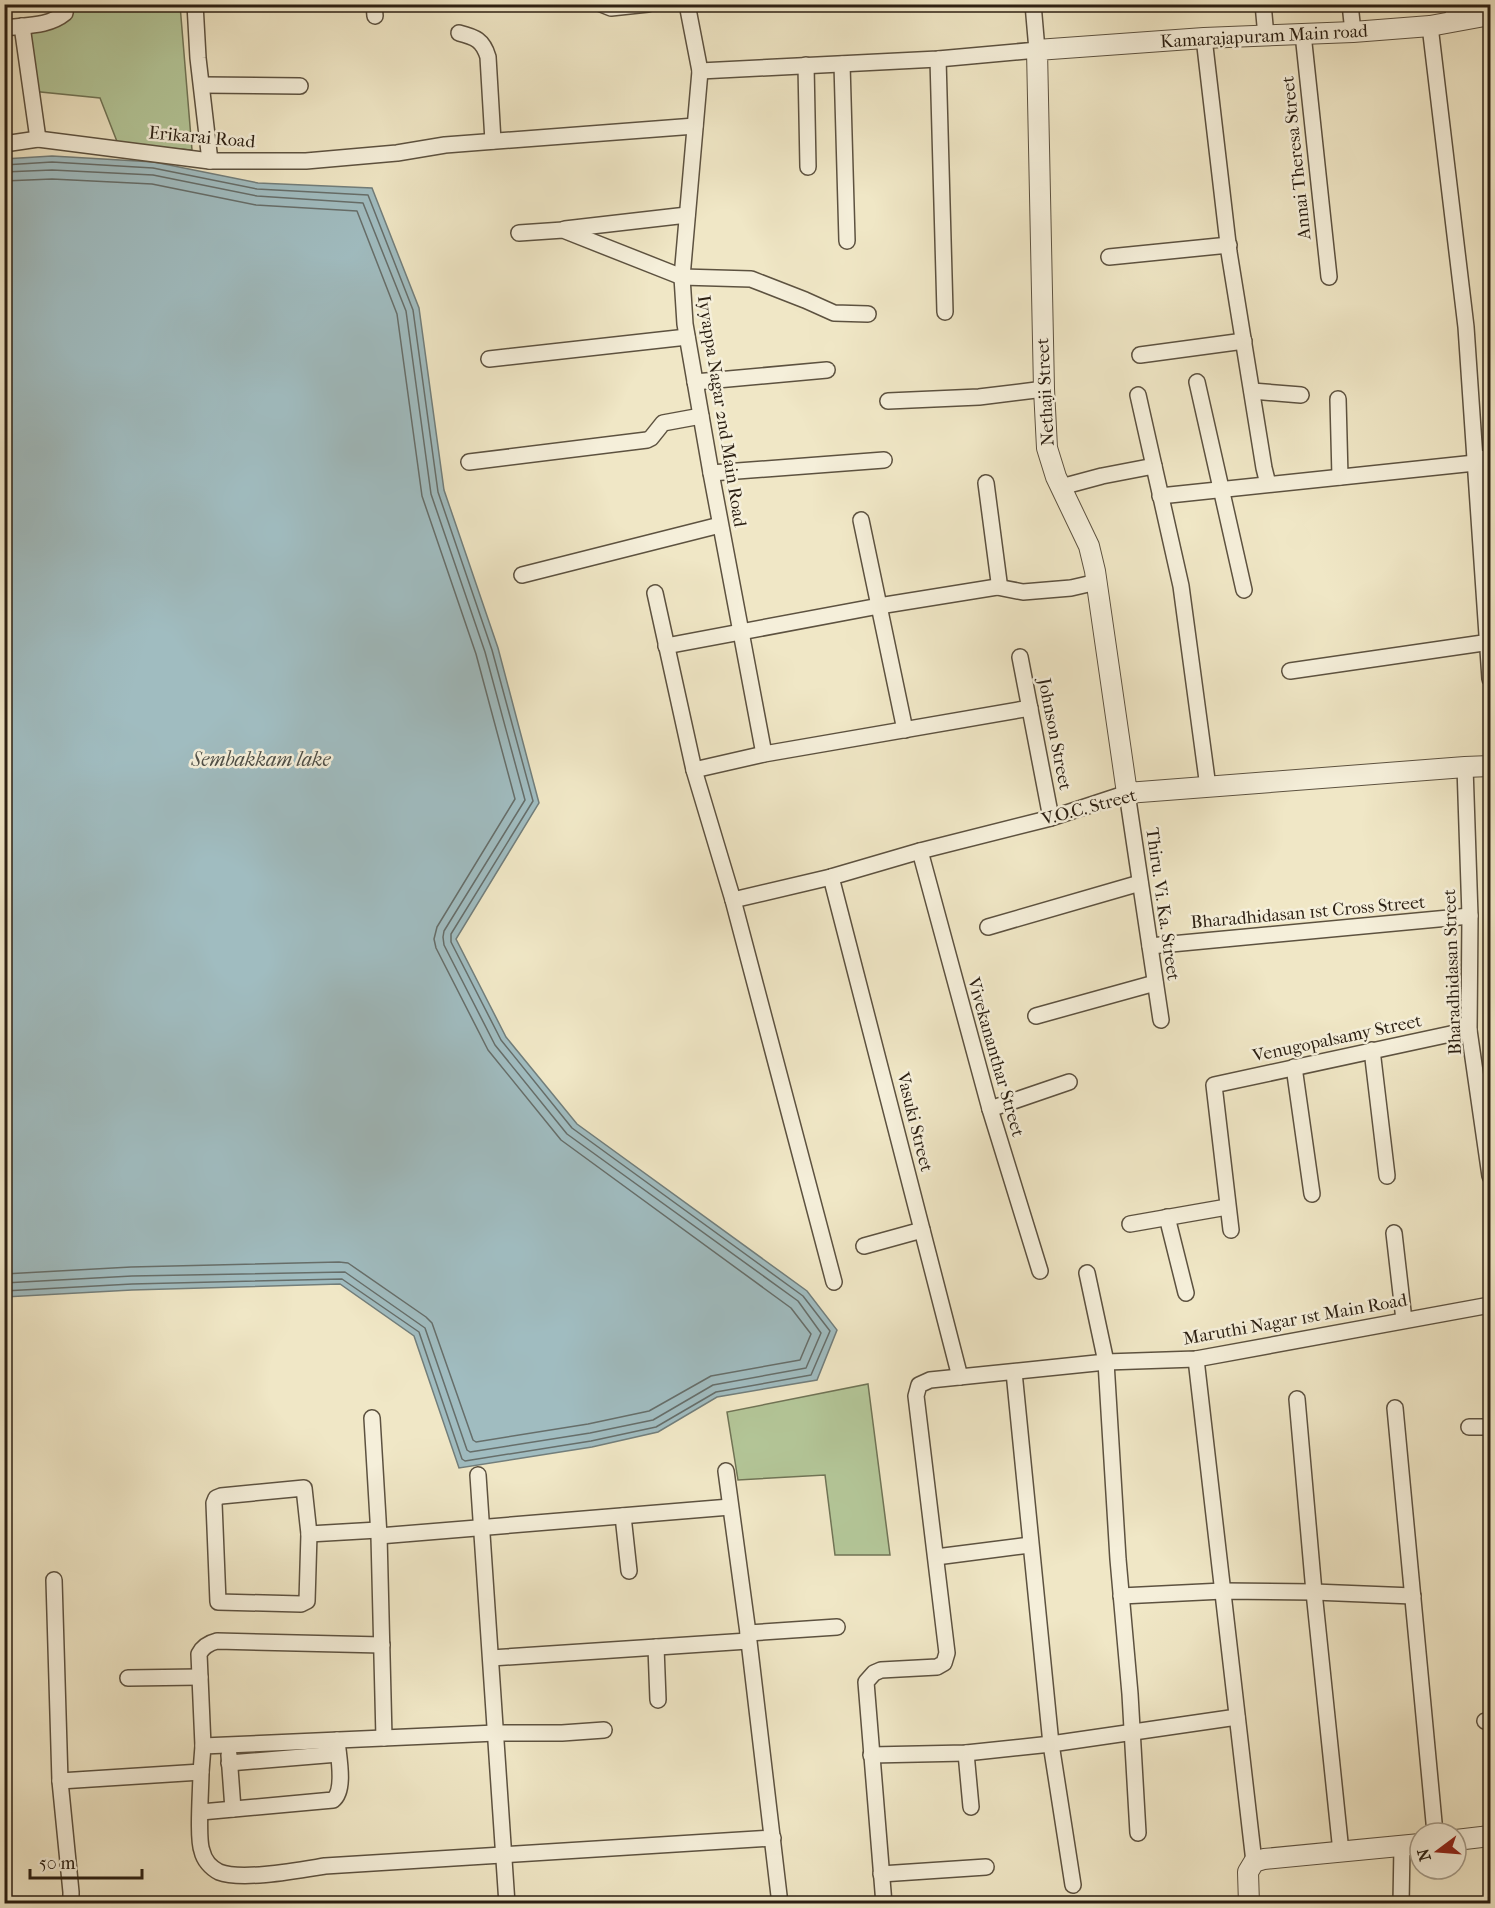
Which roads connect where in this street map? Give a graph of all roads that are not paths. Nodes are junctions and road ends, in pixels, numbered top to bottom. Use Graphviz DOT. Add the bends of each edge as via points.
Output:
graph roads {
  1 [pos="66,4"];
  2 [pos="195,4"];
  3 [pos="601,4"];
  4 [pos="648,4"];
  5 [pos="687,4"];
  6 [pos="1034,4"];
  7 [pos="1263,4"];
  8 [pos="1350,4"];
  9 [pos="1454,13"];
  10 [pos="1491,15"];
  11 [pos="22,26"];
  12 [pos="1430,26"];
  13 [pos="4,28"];
  14 [pos="1353,32"];
  15 [pos="459,33"];
  16 [pos="1303,34"];
  17 [pos="1266,36"];
  18 [pos="1204,38"];
  19 [pos="1037,50"];
  20 [pos="938,59"];
  21 [pos="842,64"];
  22 [pos="806,65"];
  23 [pos="700,71"];
  24 [pos="202,85"];
  25 [pos="300,86"];
  26 [pos="695,126"];
  27 [pos="38,139"];
  28 [pos="493,141"];
  29 [pos="4,144"];
  30 [pos="210,161"];
  31 [pos="808,167"];
  32 [pos="687,215"];
  33 [pos="563,230"];
  34 [pos="519,233"];
  35 [pos="847,241"];
  36 [pos="1229,245"];
  37 [pos="1109,257"];
  38 [pos="682,277"];
  39 [pos="1329,277"];
  40 [pos="945,312"];
  41 [pos="868,314"];
  42 [pos="687,337"];
  43 [pos="1244,341"];
  44 [pos="1140,355"];
  45 [pos="489,359"];
  46 [pos="827,370"];
  47 [pos="1197,381"];
  48 [pos="695,382"];
  49 [pos="1044,388"];
  50 [pos="1252,391"];
  51 [pos="1138,395"];
  52 [pos="1301,395"];
  53 [pos="1338,399"];
  54 [pos="888,401"];
  55 [pos="701,416"];
  56 [pos="884,460"];
  57 [pos="1480,460"];
  58 [pos="470,462"];
  59 [pos="1154,466"];
  60 [pos="711,473"];
  61 [pos="1340,477"];
  62 [pos="986,483"];
  63 [pos="1268,484"];
  64 [pos="1061,487"];
  65 [pos="1221,489"];
  66 [pos="1160,496"];
  67 [pos="861,520"];
  68 [pos="720,525"];
  69 [pos="522,575"];
  70 [pos="1097,582"];
  71 [pos="997,586"];
  72 [pos="1244,590"];
  73 [pos="655,593"];
  74 [pos="879,606"];
  75 [pos="741,631"];
  76 [pos="1489,642"];
  77 [pos="666,646"];
  78 [pos="1020,657"];
  79 [pos="1290,670"];
  80 [pos="1491,679"];
  81 [pos="1030,708"];
  82 [pos="905,730"];
  83 [pos="764,754"];
  84 [pos="1465,766"];
  85 [pos="1491,766"];
  86 [pos="694,770"];
  87 [pos="1208,787"];
  88 [pos="1127,793"];
  89 [pos="1051,818"];
  90 [pos="920,852"];
  91 [pos="831,877"];
  92 [pos="1140,883"];
  93 [pos="732,900"];
  94 [pos="1470,916"];
  95 [pos="988,927"];
  96 [pos="1150,946"];
  97 [pos="1155,983"];
  98 [pos="1036,1016"];
  99 [pos="1161,1020"];
  100 [pos="1469,1030"];
  101 [pos="1372,1050"];
  102 [pos="1294,1067"];
  103 [pos="1069,1082"];
  104 [pos="990,1109"];
  105 [pos="1387,1176"];
  106 [pos="1491,1176"];
  107 [pos="1312,1194"];
  108 [pos="1227,1207"];
  109 [pos="1167,1217"];
  110 [pos="1130,1224"];
  111 [pos="922,1230"];
  112 [pos="1231,1230"];
  113 [pos="1394,1233"];
  114 [pos="864,1246"];
  115 [pos="1040,1271"];
  116 [pos="1087,1273"];
  117 [pos="834,1282"];
  118 [pos="1186,1293"];
  119 [pos="1491,1305"];
  120 [pos="1404,1320"];
  121 [pos="1196,1359"];
  122 [pos="1106,1362"];
  123 [pos="1014,1372"];
  124 [pos="960,1377"];
  125 [pos="1297,1399"];
  126 [pos="1395,1408"];
  127 [pos="372,1418"];
  128 [pos="1469,1427"];
  129 [pos="1491,1427"];
  130 [pos="726,1471"];
  131 [pos="478,1475"];
  132 [pos="730,1507"];
  133 [pos="623,1516"];
  134 [pos="482,1528"];
  135 [pos="378,1533"];
  136 [pos="309,1534"];
  137 [pos="1030,1545"];
  138 [pos="936,1557"];
  139 [pos="629,1571"];
  140 [pos="54,1580"];
  141 [pos="1223,1590"];
  142 [pos="1314,1592"];
  143 [pos="1121,1596"];
  144 [pos="1413,1596"];
  145 [pos="837,1627"];
  146 [pos="748,1637"];
  147 [pos="382,1645"];
  148 [pos="656,1647"];
  149 [pos="491,1658"];
  150 [pos="200,1677"];
  151 [pos="128,1678"];
  152 [pos="658,1700"];
  153 [pos="1238,1717"];
  154 [pos="604,1730"];
  155 [pos="496,1732"];
  156 [pos="1133,1732"];
  157 [pos="384,1738"];
  158 [pos="1051,1744"];
  159 [pos="228,1745"];
  160 [pos="203,1746"];
  161 [pos="338,1747"];
  162 [pos="966,1753"];
  163 [pos="871,1755"];
  164 [pos="229,1763"];
  165 [pos="201,1772"];
  166 [pos="60,1781"];
  167 [pos="971,1807"];
  168 [pos="233,1809"];
  169 [pos="201,1812"];
  170 [pos="1434,1821"];
  171 [pos="1138,1833"];
  172 [pos="1491,1836"];
  173 [pos="773,1838"];
  174 [pos="1468,1839"];
  175 [pos="1408,1845"];
  176 [pos="1341,1852"];
  177 [pos="503,1855"];
  178 [pos="1254,1862"];
  179 [pos="1408,1863"];
  180 [pos="986,1867"];
  181 [pos="881,1874"];
  182 [pos="1073,1885"];
  183 [pos="67,1904"];
  184 [pos="507,1904"];
  185 [pos="780,1904"];
  186 [pos="884,1904"];
  187 [pos="1249,1904"];
  188 [pos="1401,1904"];
  1 -- 11 [label="street" via="65,13 58,19"];
  2 -- 24 [label="street"];
  3 -- 4 [label="street" via="611,8"];
  5 -- 23 [label="street, Iyyappa Nagar 2nd Main Road"];
  6 -- 19 [label="street"];
  7 -- 17 [label="street"];
  8 -- 14 [label="street"];
  9 -- 10 [label="street, Kamarajapuram Main road"];
  9 -- 12 [label="street, Kamarajapuram Main road"];
  11 -- 13 [label="street"];
  11 -- 27 [label="street"];
  12 -- 14 [label="street, Kamarajapuram Main road"];
  12 -- 57 [label="street"];
  14 -- 16 [label="street, Kamarajapuram Main road"];
  15 -- 28 [label="street" via="476,37 488,57"];
  16 -- 17 [label="street, Kamarajapuram Main road"];
  16 -- 39 [label="street, Annai Theresa Street"];
  17 -- 18 [label="street, Kamarajapuram Main road"];
  18 -- 19 [label="street, Kamarajapuram Main road"];
  18 -- 36 [label="street"];
  19 -- 20 [label="street"];
  19 -- 49 [label="street, Nethaji Street"];
  20 -- 21 [label="street"];
  20 -- 40 [label="street"];
  21 -- 22 [label="street"];
  21 -- 35 [label="street"];
  22 -- 23 [label="street"];
  22 -- 31 [label="street"];
  23 -- 26 [label="street, Iyyappa Nagar 2nd Main Road"];
  24 -- 25 [label="street"];
  24 -- 30 [label="street"];
  26 -- 28 [label="street, Erikarai Road"];
  26 -- 32 [label="street, Iyyappa Nagar 2nd Main Road"];
  27 -- 29 [label="street, Erikarai Road"];
  27 -- 30 [label="street, Erikarai Road"];
  28 -- 30 [label="street, Erikarai Road" via="306,161"];
  32 -- 33 [label="street"];
  32 -- 38 [label="street, Iyyappa Nagar 2nd Main Road"];
  33 -- 34 [label="street"];
  33 -- 38 [label="street"];
  36 -- 37 [label="street"];
  36 -- 43 [label="street"];
  38 -- 41 [label="street" via="751,279 834,313"];
  38 -- 42 [label="street, Iyyappa Nagar 2nd Main Road"];
  42 -- 45 [label="street"];
  42 -- 48 [label="street, Iyyappa Nagar 2nd Main Road"];
  43 -- 44 [label="street"];
  43 -- 50 [label="street"];
  46 -- 48 [label="street"];
  47 -- 65 [label="street"];
  48 -- 55 [label="street, Iyyappa Nagar 2nd Main Road"];
  49 -- 54 [label="street" via="979,397"];
  49 -- 64 [label="street, Nethaji Street" via="1047,448"];
  50 -- 52 [label="street"];
  50 -- 63 [label="street"];
  51 -- 59 [label="street"];
  53 -- 61 [label="street"];
  55 -- 58 [label="street" via="663,423 647,440"];
  55 -- 60 [label="street, Iyyappa Nagar 2nd Main Road"];
  56 -- 60 [label="street"];
  57 -- 61 [label="street"];
  57 -- 76 [label="street"];
  59 -- 64 [label="street"];
  59 -- 66 [label="street"];
  60 -- 68 [label="street, Iyyappa Nagar 2nd Main Road"];
  61 -- 63 [label="street"];
  62 -- 71 [label="street"];
  63 -- 65 [label="street"];
  64 -- 70 [label="street, Nethaji Street" via="1089,546"];
  65 -- 66 [label="street"];
  65 -- 72 [label="street"];
  66 -- 87 [label="street" via="1181,586"];
  67 -- 74 [label="street"];
  68 -- 69 [label="street"];
  68 -- 75 [label="street, Iyyappa Nagar 2nd Main Road"];
  70 -- 71 [label="street" via="1023,592"];
  70 -- 88 [label="street, Nethaji Street"];
  71 -- 74 [label="street"];
  73 -- 77 [label="street"];
  74 -- 75 [label="street"];
  74 -- 82 [label="street"];
  75 -- 77 [label="street"];
  75 -- 83 [label="street, Iyyappa Nagar 2nd Main Road"];
  76 -- 79 [label="street"];
  76 -- 80 [label="street"];
  77 -- 86 [label="street"];
  78 -- 81 [label="street, Johnson Street"];
  81 -- 82 [label="street"];
  81 -- 89 [label="street, Johnson Street"];
  82 -- 83 [label="street"];
  83 -- 86 [label="street"];
  84 -- 85 [label="street, V.O.C. Street"];
  84 -- 87 [label="street, V.O.C. Street"];
  84 -- 94 [label="street, Bharadhidasan Street"];
  86 -- 93 [label="street"];
  87 -- 88 [label="street, V.O.C. Street"];
  88 -- 89 [label="street, V.O.C. Street"];
  88 -- 92 [label="street, Thiru. Vi. Ka. Street"];
  89 -- 90 [label="street, V.O.C. Street"];
  90 -- 91 [label="street, V.O.C. Street"];
  90 -- 104 [label="street, Vivekananthar Street"];
  91 -- 93 [label="street, V.O.C. Street"];
  91 -- 111 [label="street, Vasuki Street"];
  92 -- 95 [label="street"];
  92 -- 96 [label="street, Thiru. Vi. Ka. Street"];
  93 -- 117 [label="street"];
  94 -- 96 [label="street, Bharadhidasan 1st Cross Street"];
  94 -- 100 [label="street, Bharadhidasan Street"];
  96 -- 97 [label="street, Thiru. Vi. Ka. Street"];
  97 -- 98 [label="street"];
  97 -- 99 [label="street, Thiru. Vi. Ka. Street"];
  100 -- 101 [label="street, Venugopalsamy Street"];
  100 -- 106 [label="street, Bharadhidasan Street"];
  101 -- 102 [label="street, Venugopalsamy Street"];
  101 -- 105 [label="street"];
  102 -- 107 [label="street"];
  102 -- 108 [label="street, Venugopalsamy Street" via="1214,1085"];
  103 -- 104 [label="street"];
  104 -- 115 [label="street, Vivekananthar Street"];
  108 -- 109 [label="street"];
  108 -- 112 [label="street"];
  109 -- 110 [label="street"];
  109 -- 118 [label="street"];
  111 -- 114 [label="street"];
  111 -- 124 [label="street, Vasuki Street"];
  113 -- 120 [label="street"];
  116 -- 122 [label="street"];
  119 -- 120 [label="street, Maruthi Nagar 1st Main Road"];
  120 -- 121 [label="street, Maruthi Nagar 1st Main Road"];
  121 -- 122 [label="street, Maruthi Nagar 1st Main Road"];
  121 -- 141 [label="street"];
  122 -- 123 [label="street, Maruthi Nagar 1st Main Road"];
  122 -- 143 [label="street"];
  123 -- 124 [label="street, Maruthi Nagar 1st Main Road"];
  123 -- 137 [label="street"];
  124 -- 138 [label="street, Maruthi Nagar 1st Main Road" via="922,1383 916,1396"];
  125 -- 142 [label="street"];
  126 -- 144 [label="street"];
  127 -- 135 [label="street"];
  128 -- 129 [label="street"];
  130 -- 132 [label="street"];
  131 -- 134 [label="street"];
  132 -- 133 [label="street"];
  132 -- 146 [label="street"];
  133 -- 134 [label="street"];
  133 -- 139 [label="street"];
  134 -- 135 [label="street"];
  134 -- 149 [label="street"];
  135 -- 136 [label="street"];
  135 -- 147 [label="street"];
  136 -- 136 [label="street" via="304,1488 216,1498 218,1602 307,1601"];
  137 -- 138 [label="street"];
  137 -- 158 [label="street"];
  138 -- 163 [label="street" via="946,1658 937,1667 881,1670 869,1676 865,1688"];
  140 -- 166 [label="street"];
  141 -- 142 [label="street"];
  141 -- 143 [label="street"];
  141 -- 153 [label="street"];
  142 -- 144 [label="street"];
  142 -- 176 [label="street"];
  143 -- 156 [label="street"];
  144 -- 170 [label="street"];
  145 -- 146 [label="street"];
  146 -- 148 [label="street"];
  146 -- 173 [label="street"];
  147 -- 150 [label="street" via="217,1641 201,1649"];
  147 -- 157 [label="street"];
  148 -- 149 [label="street"];
  148 -- 152 [label="street"];
  149 -- 155 [label="street"];
  150 -- 151 [label="street"];
  150 -- 160 [label="street"];
  153 -- 156 [label="street"];
  153 -- 178 [label="street"];
  154 -- 155 [label="street"];
  155 -- 157 [label="street"];
  155 -- 177 [label="street"];
  156 -- 158 [label="street"];
  156 -- 171 [label="street"];
  157 -- 161 [label="street"];
  158 -- 162 [label="street"];
  158 -- 182 [label="street"];
  159 -- 160 [label="street"];
  159 -- 161 [label="street"];
  159 -- 164 [label="street"];
  160 -- 165 [label="street"];
  161 -- 164 [label="street"];
  161 -- 168 [label="street" via="340,1789 333,1800"];
  162 -- 163 [label="street"];
  162 -- 167 [label="street"];
  163 -- 181 [label="street"];
  164 -- 168 [label="street"];
  165 -- 166 [label="street"];
  165 -- 169 [label="street"];
  166 -- 183 [label="street" via="71,1892"];
  168 -- 169 [label="street"];
  169 -- 177 [label="street" via="201,1850 208,1864 229,1874"];
  172 -- 174 [label="street"];
  173 -- 177 [label="street"];
  173 -- 185 [label="street"];
  175 -- 176 [label="street"];
  176 -- 178 [label="street"];
  177 -- 184 [label="street"];
  178 -- 187 [label="street" via="1248,1872"];
  179 -- 188 [label="street"];
  180 -- 181 [label="street"];
  181 -- 186 [label="street"];
}
